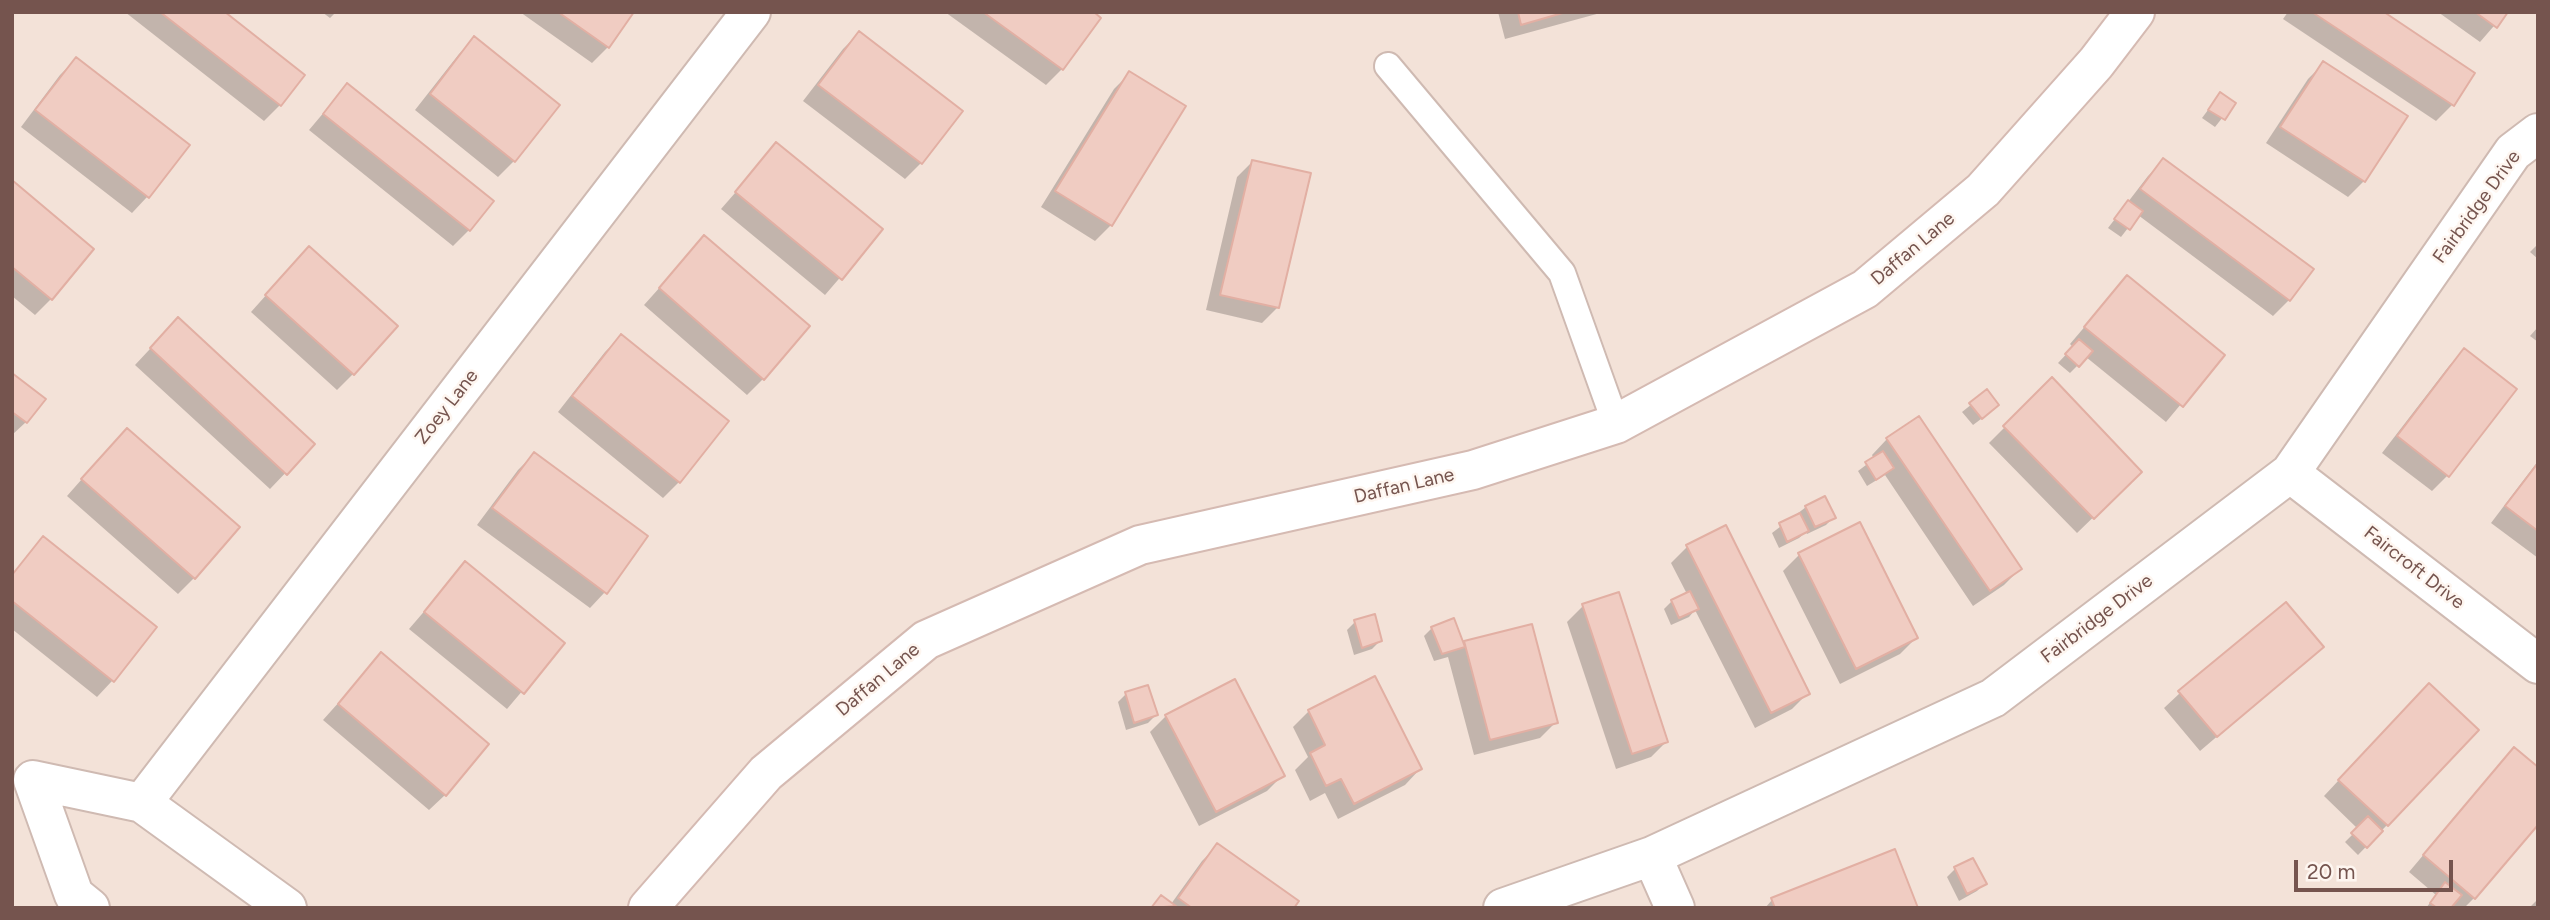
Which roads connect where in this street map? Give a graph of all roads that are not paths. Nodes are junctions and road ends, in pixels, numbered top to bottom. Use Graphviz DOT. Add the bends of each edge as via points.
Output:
graph roads {
  1 [pos="751,12"];
  2 [pos="2135,12"];
  3 [pos="1388,66"];
  4 [pos="2538,132"];
  5 [pos="1616,424"];
  6 [pos="2290,473"];
  7 [pos="2538,664"];
  8 [pos="23,774"];
  9 [pos="142,803"];
  10 [pos="1651,856"];
  11 [pos="90,908"];
  12 [pos="287,908"];
  13 [pos="648,908"];
  14 [pos="1503,908"];
  15 [pos="1675,908"];
  1 -- 9 [label="street, Zoey Lane"];
  2 -- 5 [label="street, Daffan Lane" via="1983,190 1865,289"];
  3 -- 5 [label="lane" via="1562,273"];
  4 -- 6 [label="street, Fairbridge Drive" via="2513,152"];
  5 -- 13 [label="street, Daffan Lane" via="1473,470 1140,545 926,640 766,773"];
  6 -- 7 [label="street, Faircroft Drive"];
  6 -- 10 [label="street, Fairbridge Drive" via="1993,698"];
  8 -- 9 [label="street"];
  8 -- 11 [label="street" via="74,895"];
  9 -- 12 [label="street"];
  10 -- 14 [label="street, Fairbridge Drive"];
  10 -- 15 [label="street"];
}
